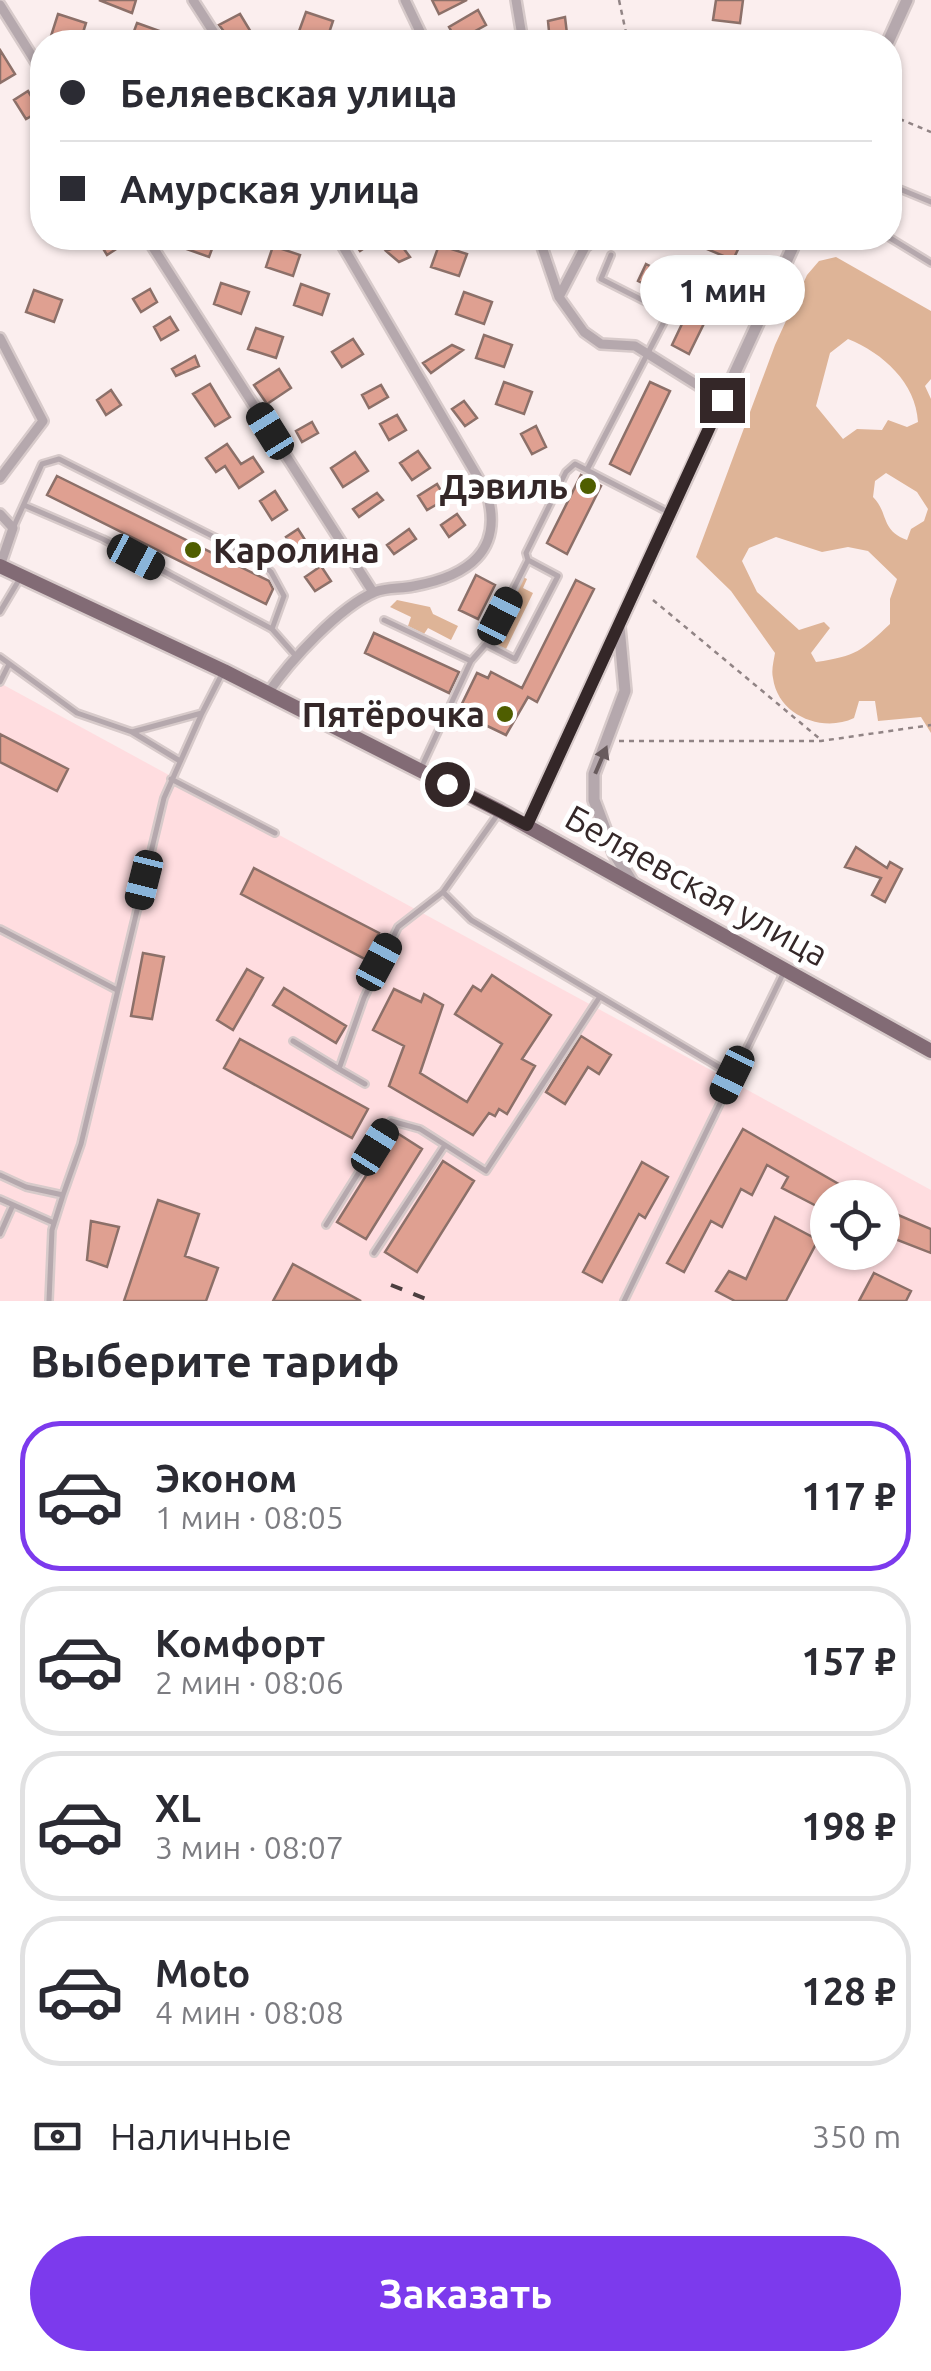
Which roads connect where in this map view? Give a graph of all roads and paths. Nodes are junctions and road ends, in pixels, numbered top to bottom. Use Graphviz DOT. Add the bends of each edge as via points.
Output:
graph roads {
  1 [pos="193,0"];
  2 [pos="405,0"];
  3 [pos="516,0"];
  4 [pos="620,0"];
  5 [pos="907,0"];
  6 [pos="0,5"];
  7 [pos="212,30"];
  8 [pos="419,30"];
  9 [pos="521,30"];
  10 [pos="626,30"];
  11 [pos="893,30"];
  12 [pos="30,53"];
  13 [pos="902,120"];
  14 [pos="931,132"];
  15 [pos="902,191"];
  16 [pos="931,202"];
  17 [pos="902,245"];
  18 [pos="156,250"];
  19 [pos="345,250"];
  20 [pos="543,250"];
  21 [pos="585,250"];
  22 [pos="791,250"];
  23 [pos="611,255"];
  24 [pos="931,263"];
  25 [pos="560,297"];
  26 [pos="0,338"];
  27 [pos="648,354"];
  28 [pos="722,400"];
  29 [pos="588,468"];
  30 [pos="0,478"];
  31 [pos="24,505"];
  32 [pos="671,513"];
  33 [pos="0,514"];
  34 [pos="13,528"];
  35 [pos="528,560"];
  36 [pos="0,566"];
  37 [pos="21,576"];
  38 [pos="373,592"];
  39 [pos="653,600"];
  40 [pos="0,612"];
  41 [pos="384,620"];
  42 [pos="619,622"];
  43 [pos="272,629"];
  44 [pos="486,644"];
  45 [pos="294,654"];
  46 [pos="0,657"];
  47 [pos="471,661"];
  48 [pos="9,664"];
  49 [pos="224,671"];
  50 [pos="0,682"];
  51 [pos="268,693"];
  52 [pos="202,713"];
  53 [pos="931,725"];
  54 [pos="132,732"];
  55 [pos="609,740"];
  56 [pos="821,741"];
  57 [pos="180,761"];
  58 [pos="420,770"];
  59 [pos="171,779"];
  60 [pos="500,811"];
  61 [pos="527,825"];
  62 [pos="274,833"];
  63 [pos="632,882"];
  64 [pos="443,892"];
  65 [pos="0,930"];
  66 [pos="786,969"];
  67 [pos="118,990"];
  68 [pos="599,998"];
  69 [pos="293,1041"];
  70 [pos="931,1051"];
  71 [pos="339,1069"];
  72 [pos="732,1075"];
  73 [pos="365,1084"];
  74 [pos="445,1145"];
  75 [pos="0,1174"];
  76 [pos="63,1195"];
  77 [pos="0,1199"];
  78 [pos="14,1205"];
  79 [pos="54,1223"];
  80 [pos="326,1225"];
  81 [pos="0,1234"];
  82 [pos="374,1253"];
  83 [pos="49,1301"];
  84 [pos="624,1301"];
  1 -- 7 [label="street"];
  2 -- 8 [label="street"];
  3 -- 9 [label="street"];
  4 -- 10 [label="path"];
  5 -- 11 [label="street"];
  6 -- 12 [label="street"];
  13 -- 14 [label="path"];
  15 -- 16 [label="lane"];
  17 -- 24 [label="lane"];
  18 -- 38 [label="street"];
  19 -- 38 [label="street" via="493,515 491,539 462,571"];
  20 -- 25 [label="street"];
  21 -- 25 [label="street"];
  22 -- 28 [label="street"];
  23 -- 27 [label="lane" via="602,279 662,310 666,320"];
  25 -- 27 [label="street" via="568,314 601,344 635,346"];
  26 -- 30 [label="street" via="43,420"];
  27 -- 28 [label="street"];
  27 -- 29 [label="lane"];
  28 -- 32 [label="street"];
  29 -- 32 [label="lane"];
  29 -- 35 [label="lane" via="575,464 566,472"];
  31 -- 34 [label="lane"];
  31 -- 43 [label="lane"];
  31 -- 43 [label="lane" via="42,464 58,458 146,501 272,572 284,596"];
  32 -- 42 [label="street"];
  33 -- 34 [label="street"];
  34 -- 36 [label="street"];
  35 -- 44 [label="lane"];
  35 -- 44 [label="lane" via="558,576 515,659"];
  36 -- 37 [label="main road, Беляевская улица"];
  37 -- 40 [label="lane"];
  37 -- 49 [label="main road, Беляевская улица"];
  38 -- 45 [label="street"];
  39 -- 56 [label="path"];
  41 -- 47 [label="lane"];
  42 -- 55 [label="street" via="625,691"];
  42 -- 61 [label="street"];
  43 -- 45 [label="lane"];
  44 -- 47 [label="lane"];
  45 -- 51 [label="street"];
  46 -- 48 [label="lane"];
  47 -- 58 [label="lane"];
  48 -- 50 [label="lane"];
  48 -- 54 [label="lane" via="76,712"];
  49 -- 51 [label="main road, Беляевская улица"];
  49 -- 52 [label="lane"];
  51 -- 58 [label="main road, Беляевская улица"];
  52 -- 54 [label="lane"];
  52 -- 57 [label="lane"];
  53 -- 56 [label="path"];
  54 -- 57 [label="lane"];
  55 -- 56 [label="path"];
  63 -- 55 [label="street, one-way" via="594,800 594,774"];
  57 -- 59 [label="lane"];
  58 -- 60 [label="main road, Беляевская улица"];
  59 -- 62 [label="lane"];
  59 -- 67 [label="lane"];
  60 -- 61 [label="main road, Беляевская улица"];
  60 -- 64 [label="lane"];
  61 -- 63 [label="main road, Беляевская улица"];
  63 -- 66 [label="main road, Беляевская улица"];
  64 -- 68 [label="lane" via="471,920"];
  64 -- 71 [label="lane" via="398,927"];
  65 -- 67 [label="lane"];
  66 -- 70 [label="main road, Беляевская улица"];
  66 -- 72 [label="lane"];
  67 -- 76 [label="lane"];
  68 -- 72 [label="lane"];
  68 -- 74 [label="lane" via="486,1172"];
  69 -- 71 [label="lane"];
  71 -- 73 [label="lane"];
  72 -- 84 [label="lane"];
  74 -- 80 [label="lane" via="391,1121"];
  74 -- 82 [label="lane"];
  75 -- 76 [label="lane"];
  76 -- 79 [label="lane"];
  77 -- 78 [label="lane"];
  78 -- 79 [label="lane"];
  78 -- 81 [label="lane"];
  79 -- 83 [label="lane"];
}
